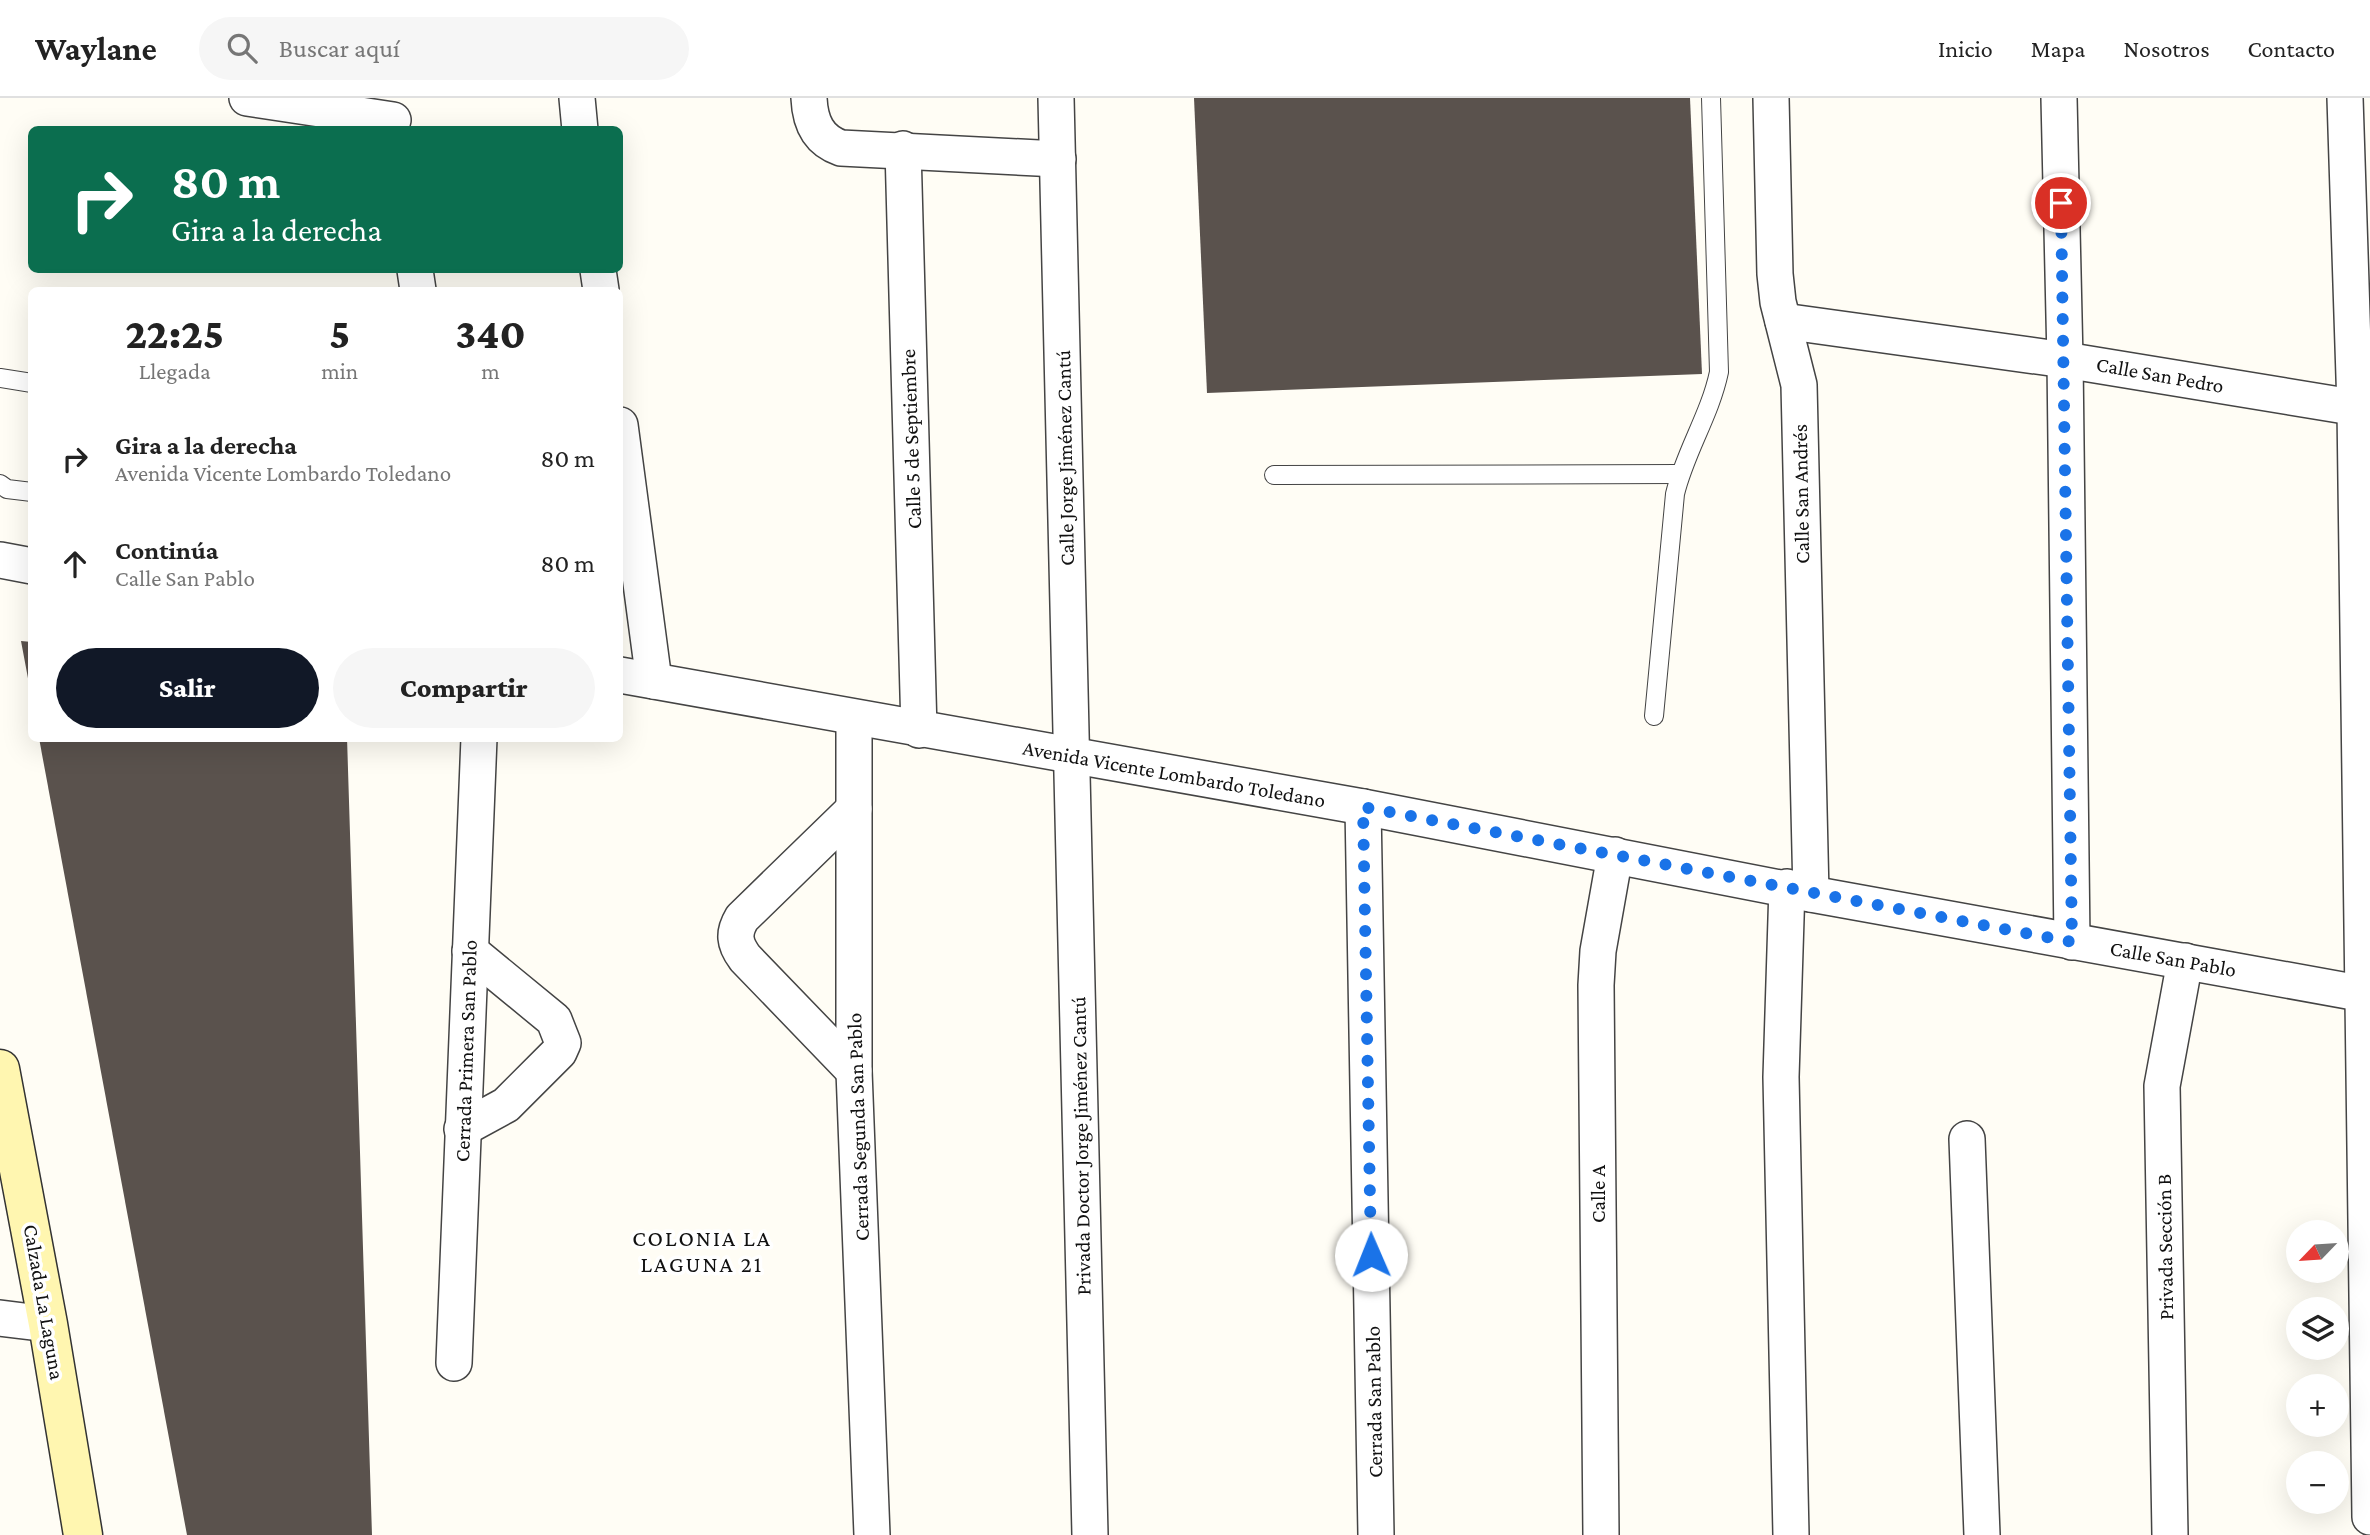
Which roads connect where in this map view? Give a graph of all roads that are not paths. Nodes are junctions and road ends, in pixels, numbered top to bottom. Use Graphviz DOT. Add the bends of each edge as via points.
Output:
graph roads {
  1 [pos="247,98"];
  2 [pos="577,98"];
  3 [pos="809,98"];
  4 [pos="1056,98"];
  5 [pos="1711,98"];
  6 [pos="1771,98"];
  7 [pos="2059,98"];
  8 [pos="2345,98"];
  9 [pos="393,116"];
  10 [pos="580,126"];
  11 [pos="903,149"];
  12 [pos="1058,159"];
  13 [pos="1783,321"];
  14 [pos="2065,360"];
  15 [pos="0,378"];
  16 [pos="28,382"];
  17 [pos="2362,409"];
  18 [pos="623,448"];
  19 [pos="1679,474"];
  20 [pos="1274,475"];
  21 [pos="0,484"];
  22 [pos="28,492"];
  23 [pos="0,560"];
  24 [pos="28,565"];
  25 [pos="623,676"];
  26 [pos="654,681"];
  27 [pos="1654,716"];
  28 [pos="854,719"];
  29 [pos="919,730"];
  30 [pos="479,742"];
  31 [pos="1073,757"];
  32 [pos="1363,807"];
  33 [pos="854,809"];
  34 [pos="1615,855"];
  35 [pos="1799,890"];
  36 [pos="2072,942"];
  37 [pos="470,951"];
  38 [pos="2185,961"];
  39 [pos="2366,995"];
  40 [pos="0,1069"];
  41 [pos="854,1071"];
  42 [pos="6,1119"];
  43 [pos="463,1129"];
  44 [pos="1967,1139"];
  45 [pos="0,1318"];
  46 [pos="48,1324"];
  47 [pos="454,1363"];
  48 [pos="2370,1517"];
  49 [pos="83,1535"];
  50 [pos="872,1535"];
  51 [pos="1090,1535"];
  52 [pos="1377,1535"];
  53 [pos="1601,1535"];
  54 [pos="1791,1535"];
  55 [pos="1982,1535"];
  56 [pos="2170,1535"];
  1 -- 9 [label="street"];
  2 -- 10 [label="street"];
  3 -- 11 [label="street" via="812,122 828,144"];
  4 -- 12 [label="street, Calle Jorge Jiménez Cantú"];
  5 -- 19 [label="lane" via="1719,372 1713,398"];
  6 -- 13 [label="street, Calle San Andrés" via="1774,274"];
  7 -- 14 [label="street"];
  8 -- 17 [label="street"];
  11 -- 12 [label="street"];
  11 -- 29 [label="street, Calle 5 de Septiembre"];
  12 -- 31 [label="street, Calle Jorge Jiménez Cantú"];
  13 -- 14 [label="street, Calle San Pedro"];
  13 -- 35 [label="street, Calle San Andrés" via="1799,384"];
  14 -- 17 [label="street, Calle San Pedro"];
  14 -- 36 [label="street"];
  15 -- 16 [label="lane"];
  17 -- 39 [label="street"];
  18 -- 26 [label="street"];
  19 -- 20 [label="lane"];
  19 -- 27 [label="lane"];
  21 -- 22 [label="lane"];
  23 -- 24 [label="street"];
  25 -- 26 [label="street, Avenida Vicente Lombardo Toledano"];
  26 -- 28 [label="street, Avenida Vicente Lombardo Toledano"];
  28 -- 29 [label="street, Avenida Vicente Lombardo Toledano"];
  28 -- 33 [label="street, Cerrada Segunda San Pablo"];
  29 -- 31 [label="street, Avenida Vicente Lombardo Toledano"];
  30 -- 37 [label="street, Cerrada Primera San Pablo"];
  31 -- 32 [label="street, Avenida Vicente Lombardo Toledano"];
  31 -- 51 [label="street, Privada Doctor Jorge Jiménez Cantú"];
  32 -- 34 [label="street, Avenida Vicente Lombardo Toledano"];
  32 -- 52 [label="street, Cerrada San Pablo"];
  33 -- 41 [label="street, Cerrada Segunda San Pablo"];
  33 -- 41 [label="street" via="742,918 735,939 745,958"];
  34 -- 35 [label="street, Avenida Vicente Lombardo Toledano"];
  34 -- 53 [label="street, Calle A" via="1596,985"];
  35 -- 36 [label="street, Calle San Pablo"];
  35 -- 54 [label="street" via="1781,1077"];
  36 -- 38 [label="street, Calle San Pablo"];
  37 -- 43 [label="street, Cerrada Primera San Pablo"];
  37 -- 43 [label="street" via="554,1020 563,1042 559,1052 506,1105"];
  38 -- 39 [label="street, Calle San Pablo"];
  38 -- 56 [label="street, Privada Sección B" via="2162,1086"];
  39 -- 48 [label="street"];
  40 -- 42 [label="street, Calzada La Laguna"];
  41 -- 50 [label="street, Cerrada Segunda San Pablo"];
  42 -- 46 [label="street, Calzada La Laguna"];
  43 -- 47 [label="street, Cerrada Primera San Pablo"];
  44 -- 55 [label="street"];
  45 -- 46 [label="street"];
  46 -- 49 [label="street, Calzada La Laguna"];
}
